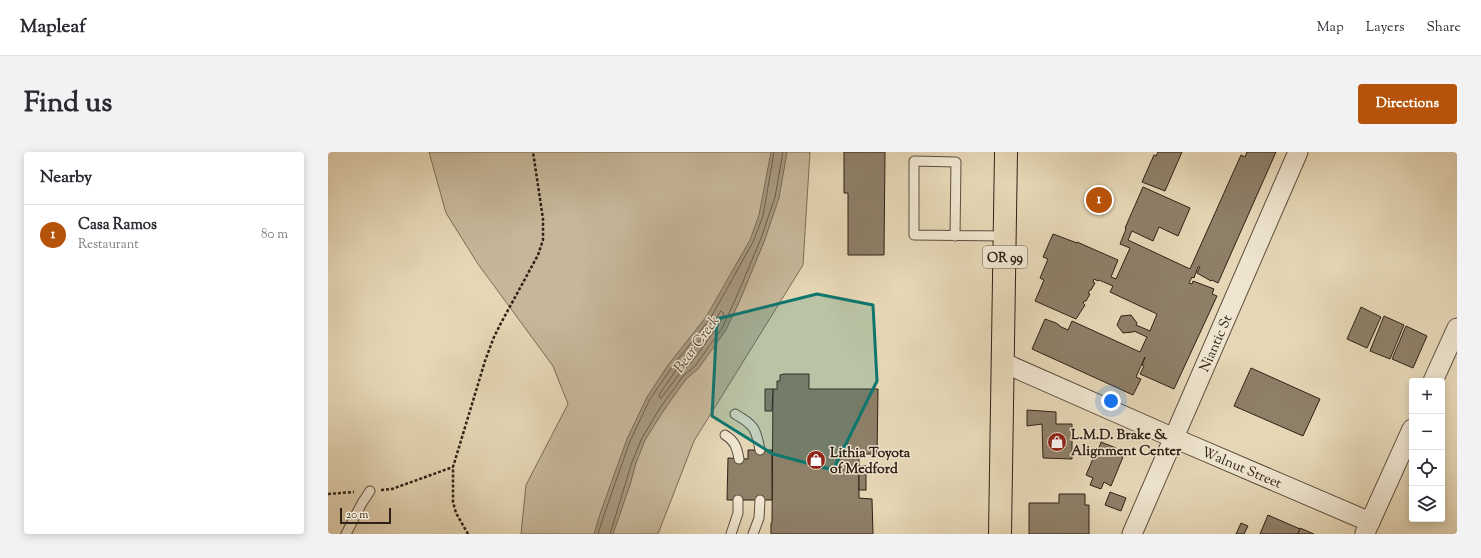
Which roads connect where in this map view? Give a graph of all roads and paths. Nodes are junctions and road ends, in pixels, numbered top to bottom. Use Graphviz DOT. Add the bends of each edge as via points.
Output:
graph roads {
  1 [pos="533,152"];
  2 [pos="1006,152"];
  3 [pos="1298,152"];
  4 [pos="913,156"];
  5 [pos="955,236"];
  6 [pos="1005,236"];
  7 [pos="1457,329"];
  8 [pos="1004,363"];
  9 [pos="1434,378"];
  10 [pos="735,414"];
  11 [pos="725,435"];
  12 [pos="1409,436"];
  13 [pos="1174,438"];
  14 [pos="760,450"];
  15 [pos="739,459"];
  16 [pos="453,467"];
  17 [pos="370,491"];
  18 [pos="328,494"];
  19 [pos="738,500"];
  20 [pos="760,500"];
  21 [pos="1368,528"];
  22 [pos="346,534"];
  23 [pos="468,534"];
  24 [pos="731,534"];
  25 [pos="753,534"];
  26 [pos="1000,534"];
  27 [pos="1132,534"];
  1 -- 16 [label="path" via="543,219 543,240 538,255 494,338"];
  2 -- 6 [label="main road, OR 99"];
  3 -- 13 [label="street, Niantic St"];
  4 -- 5 [label="lane" via="956,162"];
  4 -- 5 [label="lane" via="914,235"];
  5 -- 6 [label="lane"];
  6 -- 8 [label="main road, OR 99"];
  7 -- 9 [label="street"];
  8 -- 13 [label="street, Walnut Street"];
  8 -- 26 [label="main road, OR 99"];
  10 -- 14 [label="lane" via="748,422 757,432"];
  11 -- 15 [label="lane" via="736,447"];
  12 -- 21 [label="street"];
  13 -- 21 [label="street, Walnut Street"];
  13 -- 27 [label="street, Niantic St"];
  16 -- 17 [label="path" via="392,489"];
  16 -- 23 [label="path" via="453,502"];
  17 -- 18 [label="path"];
  17 -- 22 [label="lane"];
  19 -- 24 [label="lane" via="738,513"];
  20 -- 25 [label="lane" via="759,518"];
}
